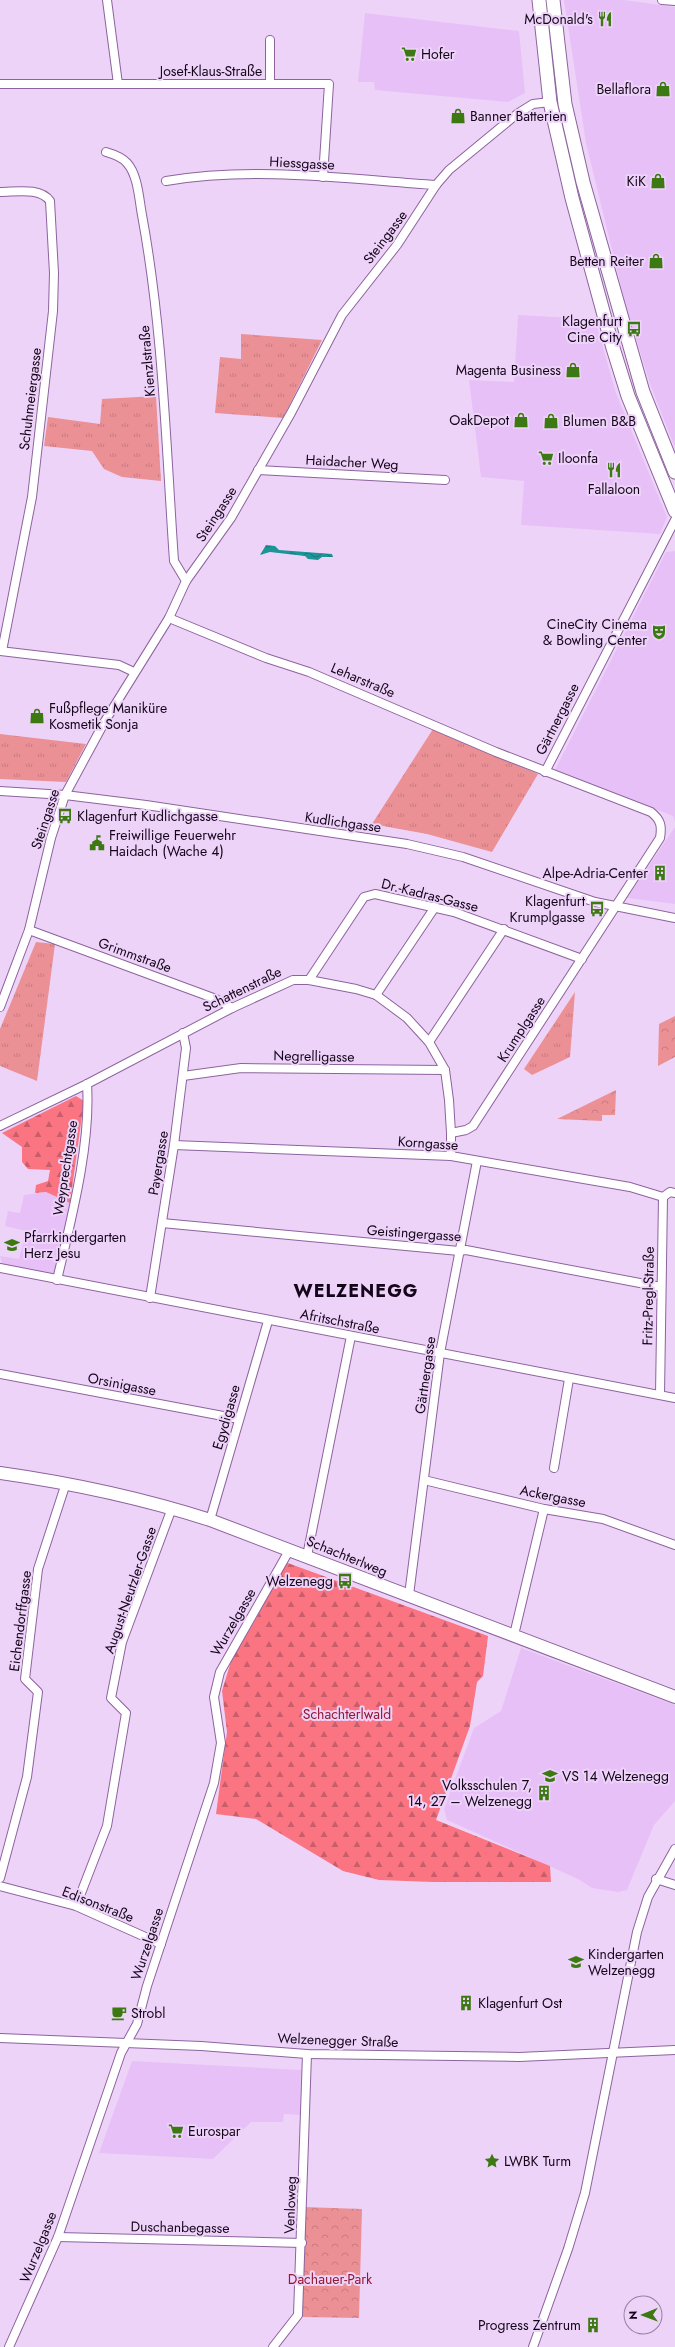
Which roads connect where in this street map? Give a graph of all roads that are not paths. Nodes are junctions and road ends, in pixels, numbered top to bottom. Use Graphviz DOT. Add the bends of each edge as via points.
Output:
graph roads {
  1 [pos="107,0"];
  2 [pos="539,0"];
  3 [pos="553,0"];
  4 [pos="662,0"];
  5 [pos="675,1"];
  6 [pos="540,29"];
  7 [pos="270,40"];
  8 [pos="558,42"];
  9 [pos="0,84"];
  10 [pos="118,84"];
  11 [pos="270,84"];
  12 [pos="550,102"];
  13 [pos="565,104"];
  14 [pos="106,152"];
  15 [pos="323,177"];
  16 [pos="166,181"];
  17 [pos="583,182"];
  18 [pos="569,184"];
  19 [pos="436,185"];
  20 [pos="0,192"];
  21 [pos="606,265"];
  22 [pos="592,269"];
  23 [pos="628,343"];
  24 [pos="613,348"];
  25 [pos="643,392"];
  26 [pos="628,396"];
  27 [pos="258,470"];
  28 [pos="675,472"];
  29 [pos="444,480"];
  30 [pos="675,511"];
  31 [pos="675,520"];
  32 [pos="186,581"];
  33 [pos="169,618"];
  34 [pos="1,651"];
  35 [pos="134,672"];
  36 [pos="545,772"];
  37 [pos="0,791"];
  38 [pos="65,795"];
  39 [pos="435,907"];
  40 [pos="614,907"];
  41 [pos="675,918"];
  42 [pos="504,929"];
  43 [pos="29,930"];
  44 [pos="582,959"];
  45 [pos="309,980"];
  46 [pos="376,995"];
  47 [pos="0,1006"];
  48 [pos="232,1008"];
  49 [pos="184,1032"];
  50 [pos="429,1042"];
  51 [pos="445,1070"];
  52 [pos="183,1076"];
  53 [pos="87,1084"];
  54 [pos="0,1126"];
  55 [pos="451,1133"];
  56 [pos="174,1145"];
  57 [pos="451,1156"];
  58 [pos="477,1161"];
  59 [pos="675,1193"];
  60 [pos="663,1197"];
  61 [pos="162,1223"];
  62 [pos="459,1251"];
  63 [pos="0,1268"];
  64 [pos="57,1280"];
  65 [pos="661,1287"];
  66 [pos="150,1298"];
  67 [pos="268,1321"];
  68 [pos="351,1336"];
  69 [pos="440,1353"];
  70 [pos="0,1374"];
  71 [pos="569,1379"];
  72 [pos="660,1395"];
  73 [pos="675,1398"];
  74 [pos="239,1420"];
  75 [pos="554,1468"];
  76 [pos="0,1473"];
  77 [pos="424,1480"];
  78 [pos="66,1482"];
  79 [pos="172,1508"];
  80 [pos="544,1509"];
  81 [pos="210,1520"];
  82 [pos="675,1545"];
  83 [pos="290,1549"];
  84 [pos="307,1556"];
  85 [pos="409,1595"];
  86 [pos="514,1634"];
  87 [pos="675,1697"];
  88 [pos="675,1849"];
  89 [pos="0,1878"];
  90 [pos="656,1879"];
  91 [pos="675,1885"];
  92 [pos="0,1886"];
  93 [pos="76,1906"];
  94 [pos="161,1944"];
  95 [pos="0,2038"];
  96 [pos="127,2042"];
  97 [pos="675,2050"];
  98 [pos="612,2053"];
  99 [pos="307,2054"];
  100 [pos="58,2236"];
  101 [pos="302,2243"];
  102 [pos="10,2347"];
  103 [pos="273,2347"];
  104 [pos="533,2347"];
  1 -- 10 [label="street"];
  2 -- 6 [label="main road"];
  3 -- 8 [label="main road"];
  4 -- 5 [label="street"];
  6 -- 8 [label="main road" via="548,32 552,39"];
  6 -- 12 [label="main road"];
  7 -- 11 [label="street"];
  8 -- 13 [label="main road"];
  9 -- 10 [label="street, Josef-Klaus-Straße"];
  10 -- 11 [label="street, Josef-Klaus-Straße"];
  11 -- 15 [label="street, Josef-Klaus-Straße" via="329,84"];
  12 -- 13 [label="main road"];
  12 -- 18 [label="main road"];
  12 -- 19 [label="street, Steingasse" via="533,104 517,114 450,170"];
  13 -- 17 [label="main road"];
  14 -- 32 [label="street, Kienzlstraße" via="115,154 128,163 135,177 149,256 158,331 174,561"];
  15 -- 16 [label="street, Hiessgasse" via="218,174"];
  15 -- 19 [label="street, Hiessgasse"];
  17 -- 18 [label="main road"];
  17 -- 21 [label="main road"];
  18 -- 22 [label="main road"];
  19 -- 27 [label="street, Steingasse" via="397,245 349,303"];
  20 -- 34 [label="street, Schuhmeiergasse" via="40,193 46,195 50,201 54,273 53,311 32,496"];
  21 -- 22 [label="main road"];
  21 -- 23 [label="main road"];
  22 -- 24 [label="main road"];
  23 -- 24 [label="main road"];
  23 -- 25 [label="main road"];
  24 -- 26 [label="main road"];
  25 -- 26 [label="main road"];
  25 -- 28 [label="main road"];
  26 -- 30 [label="main road"];
  27 -- 29 [label="street, Haidacher Weg"];
  27 -- 32 [label="street, Steingasse" via="231,518"];
  31 -- 36 [label="street, Gärtnergasse"];
  32 -- 33 [label="street, Steingasse"];
  33 -- 35 [label="street, Steingasse"];
  33 -- 36 [label="street, Leharstraße" via="266,658 309,672"];
  34 -- 35 [label="street" via="119,665"];
  35 -- 38 [label="street, Steingasse"];
  36 -- 40 [label="street, Gärtnergasse" via="651,812 658,818 662,827 660,838"];
  37 -- 38 [label="street, Kudlichgasse"];
  38 -- 40 [label="street, Kudlichgasse" via="407,844 462,857"];
  38 -- 43 [label="street, Steingasse" via="51,838"];
  39 -- 42 [label="street, Dr.-Kadras-Gasse"];
  39 -- 45 [label="street, Dr.-Kadras-Gasse" via="375,894 364,897"];
  39 -- 46 [label="street"];
  40 -- 41 [label="street, Kudlichgasse"];
  40 -- 44 [label="street, Krumplgasse"];
  42 -- 44 [label="street, Dr.-Kadras-Gasse"];
  42 -- 50 [label="street"];
  43 -- 47 [label="street, Steingasse"];
  43 -- 48 [label="street, Grimmstraße" via="216,999"];
  44 -- 55 [label="street, Krumplgasse" via="473,1126"];
  45 -- 46 [label="street, Schattenstraße"];
  45 -- 48 [label="street, Schattenstraße" via="285,982"];
  46 -- 50 [label="street, Schattenstraße" via="402,1013"];
  48 -- 49 [label="street, Schattenstraße"];
  49 -- 52 [label="street, Payergasse" via="186,1048"];
  49 -- 53 [label="street, Schattenstraße"];
  50 -- 51 [label="street, Schattenstraße"];
  51 -- 52 [label="street, Negrelligasse" via="241,1068"];
  51 -- 55 [label="street, Schattenstraße" via="450,1100"];
  52 -- 56 [label="street, Payergasse"];
  53 -- 54 [label="street, Schattenstraße"];
  53 -- 64 [label="street, Weyprechtgasse" via="82,1155"];
  55 -- 57 [label="street"];
  56 -- 57 [label="street, Korngasse"];
  56 -- 61 [label="street, Payergasse"];
  57 -- 58 [label="street, Korngasse"];
  58 -- 60 [label="street, Korngasse" via="630,1186"];
  58 -- 62 [label="street, Gärtnergasse"];
  59 -- 60 [label="street" via="670,1192"];
  60 -- 65 [label="street, Fritz-Pregl-Straße"];
  61 -- 62 [label="street, Geistingergasse"];
  61 -- 66 [label="street, Payergasse"];
  62 -- 65 [label="street, Geistingergasse" via="466,1250"];
  62 -- 69 [label="street, Gärtnergasse"];
  63 -- 64 [label="street, Afritschstraße"];
  64 -- 66 [label="street, Afritschstraße"];
  65 -- 72 [label="street, Fritz-Pregl-Straße"];
  66 -- 67 [label="street, Afritschstraße"];
  67 -- 68 [label="street, Afritschstraße"];
  67 -- 74 [label="street, Egydigasse"];
  68 -- 69 [label="street, Afritschstraße"];
  68 -- 84 [label="street"];
  69 -- 71 [label="street, Afritschstraße"];
  69 -- 77 [label="street, Gärtnergasse"];
  70 -- 74 [label="street, Orsinigasse"];
  71 -- 72 [label="street, Afritschstraße"];
  71 -- 75 [label="street"];
  72 -- 73 [label="street, Afritschstraße"];
  74 -- 81 [label="street, Egydigasse"];
  76 -- 78 [label="street, Schachterlweg"];
  77 -- 80 [label="street, Ackergasse"];
  77 -- 85 [label="street, Gärtnergasse"];
  78 -- 79 [label="street, Schachterlweg"];
  78 -- 89 [label="street, Eichendorffgasse" via="38,1569 25,1679 38,1692 27,1777"];
  79 -- 81 [label="street, Schachterlweg"];
  79 -- 93 [label="street, August-Neutzler-Gasse" via="122,1642 111,1698 126,1713 107,1826"];
  80 -- 82 [label="street, Ackergasse" via="603,1519"];
  80 -- 86 [label="street"];
  81 -- 83 [label="street, Schachterlweg"];
  83 -- 84 [label="street, Schachterlweg"];
  83 -- 94 [label="street, Wurzelgasse" via="220,1672 214,1698 221,1743 214,1783"];
  84 -- 85 [label="street, Schachterlweg"];
  85 -- 86 [label="street, Schachterlweg"];
  86 -- 87 [label="street, Schachterlweg"];
  88 -- 90 [label="street"];
  90 -- 91 [label="street"];
  90 -- 98 [label="street" via="637,1932"];
  92 -- 93 [label="street, Edisonstraße"];
  93 -- 94 [label="street, Edisonstraße"];
  94 -- 96 [label="street, Wurzelgasse" via="137,2024"];
  95 -- 96 [label="street, Welzenegger Straße"];
  96 -- 99 [label="street, Welzenegger Straße"];
  96 -- 100 [label="street, Wurzelgasse"];
  97 -- 98 [label="street, Welzenegger Straße"];
  98 -- 99 [label="street, Welzenegger Straße" via="519,2057"];
  98 -- 104 [label="street" via="585,2193 566,2256"];
  99 -- 101 [label="street, Venloweg"];
  100 -- 101 [label="street, Duschanbegasse"];
  100 -- 102 [label="street, Wurzelgasse"];
  101 -- 103 [label="street, Venloweg" via="298,2315"];
}
